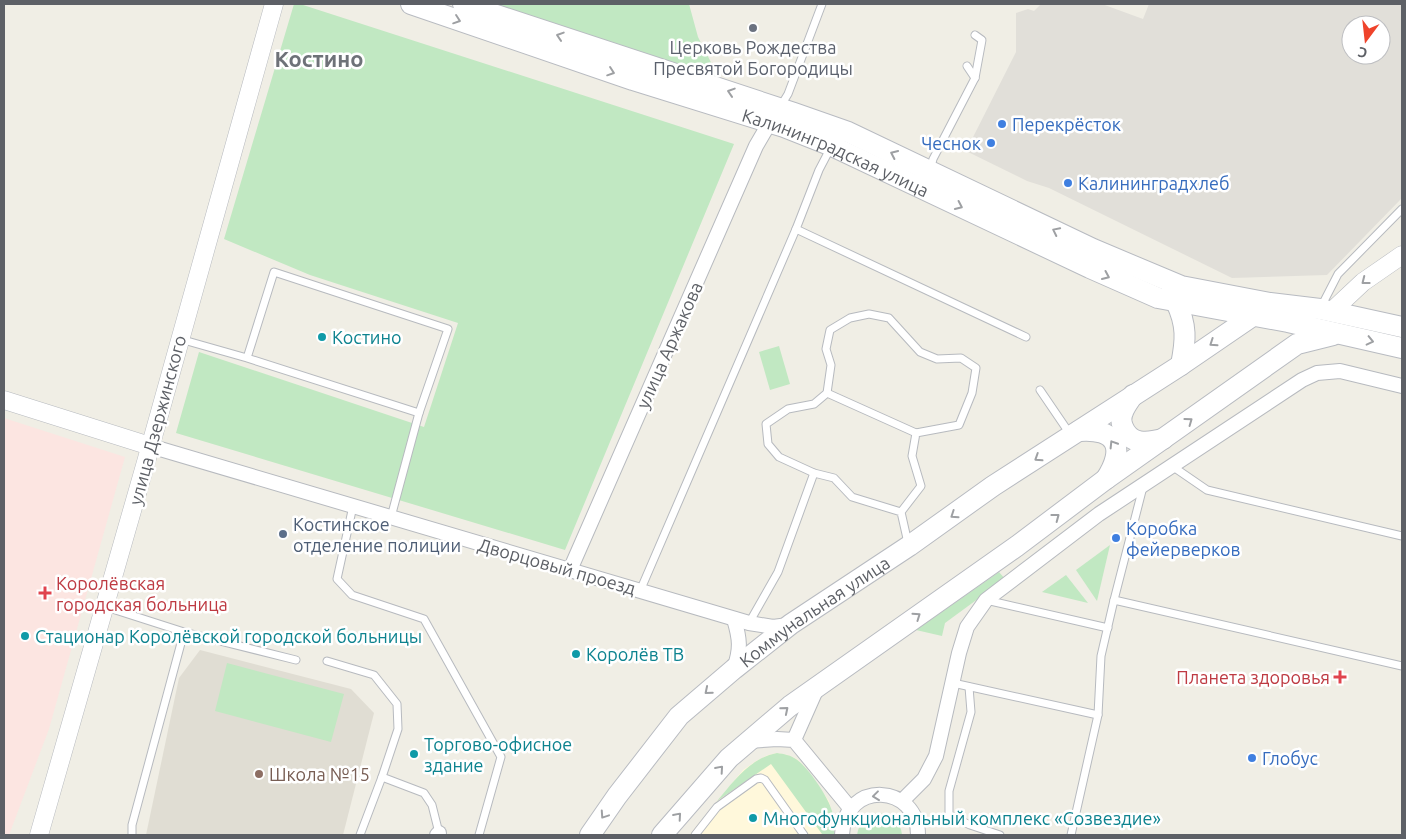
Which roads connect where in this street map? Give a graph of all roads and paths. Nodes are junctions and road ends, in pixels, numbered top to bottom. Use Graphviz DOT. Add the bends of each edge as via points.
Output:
graph roads {
  1 [pos="274,4"];
  2 [pos="411,4"];
  3 [pos="463,4"];
  4 [pos="822,4"];
  5 [pos="975,35"];
  6 [pos="968,66"];
  7 [pos="975,78"];
  8 [pos="775,115"];
  9 [pos="832,146"];
  10 [pos="930,170"];
  11 [pos="1402,209"];
  12 [pos="796,229"];
  13 [pos="1402,254"];
  14 [pos="1176,302"];
  15 [pos="1270,303"];
  16 [pos="1325,311"];
  17 [pos="1253,316"];
  18 [pos="1288,322"];
  19 [pos="1402,327"];
  20 [pos="1338,334"];
  21 [pos="1026,337"];
  22 [pos="180,339"];
  23 [pos="1297,344"];
  24 [pos="1402,348"];
  25 [pos="247,358"];
  26 [pos="1181,365"];
  27 [pos="1402,386"];
  28 [pos="1040,390"];
  29 [pos="827,393"];
  30 [pos="1133,395"];
  31 [pos="4,400"];
  32 [pos="419,413"];
  33 [pos="916,433"];
  34 [pos="1075,433"];
  35 [pos="1164,439"];
  36 [pos="150,446"];
  37 [pos="1172,466"];
  38 [pos="814,473"];
  39 [pos="1106,479"];
  40 [pos="1144,485"];
  41 [pos="353,506"];
  42 [pos="901,512"];
  43 [pos="391,517"];
  44 [pos="1402,536"];
  45 [pos="909,546"];
  46 [pos="570,570"];
  47 [pos="640,591"];
  48 [pos="986,600"];
  49 [pos="1114,600"];
  50 [pos="105,606"];
  51 [pos="734,619"];
  52 [pos="749,623"];
  53 [pos="791,624"];
  54 [pos="1108,628"];
  55 [pos="184,632"];
  56 [pos="296,660"];
  57 [pos="328,661"];
  58 [pos="1402,666"];
  59 [pos="734,669"];
  60 [pos="953,683"];
  61 [pos="818,684"];
  62 [pos="968,687"];
  63 [pos="1098,714"];
  64 [pos="794,740"];
  65 [pos="747,741"];
  66 [pos="382,777"];
  67 [pos="902,801"];
  68 [pos="850,808"];
  69 [pos="440,834"];
  70 [pos="39,835"];
  71 [pos="132,835"];
  72 [pos="360,835"];
  73 [pos="479,835"];
  74 [pos="590,835"];
  75 [pos="662,835"];
  76 [pos="695,835"];
  77 [pos="804,835"];
  78 [pos="842,835"];
  79 [pos="918,835"];
  80 [pos="1000,835"];
  81 [pos="1071,835"];
  1 -- 22 [label="street, улица Дзержинского"];
  2 -- 8 [label="main road, Калининградская улица, one-way" via="633,80"];
  8 -- 3 [label="main road, Калининградская улица, one-way"];
  4 -- 8 [label="lane" via="788,94"];
  5 -- 7 [label="lane" via="982,40"];
  6 -- 7 [label="lane"];
  7 -- 10 [label="lane"];
  8 -- 9 [label="main road, Калининградская улица"];
  10 -- 8 [label="main road, Калининградская улица, one-way" via="848,132"];
  8 -- 46 [label="street, улица Аржакова" via="756,146"];
  9 -- 12 [label="lane"];
  9 -- 14 [label="main road, Калининградская улица, one-way" via="1124,284"];
  15 -- 10 [label="main road, Калининградская улица, one-way" via="1194,289 1162,279"];
  11 -- 16 [label="lane" via="1338,274"];
  12 -- 21 [label="lane"];
  12 -- 47 [label="lane"];
  13 -- 16 [label="street, one-way"];
  14 -- 17 [label="main road, Калининградская улица"];
  14 -- 26 [label="main road" via="1186,331"];
  15 -- 16 [label="main road, Калининградская улица"];
  15 -- 17 [label="main road"];
  15 -- 18 [label="main road"];
  16 -- 19 [label="main road, Калининградская улица"];
  17 -- 18 [label="main road, Калининградская улица"];
  17 -- 26 [label="main road, Коммунальная улица, one-way"];
  18 -- 20 [label="main road, Калининградская улица"];
  18 -- 23 [label="main road"];
  20 -- 23 [label="main road, Калининградская улица"];
  20 -- 24 [label="main road, Калининградская улица, one-way"];
  22 -- 25 [label="lane"];
  22 -- 36 [label="street, улица Дзержинского"];
  35 -- 23 [label="main road, one-way"];
  25 -- 32 [label="lane"];
  25 -- 32 [label="lane" via="274,272 448,329"];
  26 -- 30 [label="main road, Коммунальная улица"];
  27 -- 37 [label="street" via="1340,371 1317,373"];
  28 -- 34 [label="lane"];
  29 -- 33 [label="lane"];
  29 -- 33 [label="lane" via="831,366 826,349 830,330 850,318 869,314 889,318 920,352 937,360 961,358 976,368 972,393 959,425"];
  29 -- 38 [label="lane" via="814,404 788,409 766,424 768,444 779,456"];
  30 -- 34 [label="main road, Коммунальная улица"];
  30 -- 35 [label="main road" via="1122,412 1121,423 1126,434 1149,443"];
  31 -- 36 [label="street"];
  32 -- 43 [label="lane"];
  33 -- 42 [label="lane" via="912,456 921,486"];
  39 -- 34 [label="main road, one-way" via="1118,451 1116,443 1099,432"];
  34 -- 45 [label="main road, Коммунальная улица, one-way"];
  35 -- 39 [label="main road"];
  36 -- 41 [label="street, Дворцовый проезд"];
  36 -- 50 [label="street, улица Дзержинского"];
  37 -- 40 [label="street"];
  37 -- 44 [label="lane" via="1207,490"];
  38 -- 42 [label="lane" via="834,478 852,498"];
  38 -- 52 [label="lane" via="778,572"];
  61 -- 39 [label="main road, one-way" via="1017,546"];
  40 -- 48 [label="street" via="1099,514"];
  40 -- 49 [label="lane"];
  41 -- 43 [label="street, Дворцовый проезд"];
  41 -- 73 [label="lane" via="337,579 352,595 424,619 501,757"];
  42 -- 45 [label="lane"];
  43 -- 46 [label="street, Дворцовый проезд"];
  45 -- 53 [label="main road, Коммунальная улица"];
  46 -- 47 [label="street, Дворцовый проезд"];
  47 -- 51 [label="street, Дворцовый проезд"];
  48 -- 54 [label="lane"];
  48 -- 60 [label="street" via="967,627"];
  49 -- 54 [label="lane"];
  49 -- 58 [label="lane"];
  50 -- 55 [label="lane"];
  50 -- 70 [label="street, улица Дзержинского"];
  51 -- 52 [label="street, Дворцовый проезд"];
  51 -- 59 [label="street" via="740,639"];
  52 -- 53 [label="street, Дворцовый проезд" via="773,627"];
  53 -- 59 [label="main road, Коммунальная улица"];
  54 -- 63 [label="lane" via="1099,669"];
  55 -- 56 [label="lane"];
  55 -- 71 [label="lane"];
  57 -- 66 [label="lane" via="374,675 397,704 398,729"];
  59 -- 74 [label="main road, Коммунальная улица, one-way" via="679,716"];
  60 -- 62 [label="lane"];
  60 -- 67 [label="street" via="936,756 924,779"];
  61 -- 64 [label="street"];
  65 -- 61 [label="main road, one-way"];
  62 -- 63 [label="lane"];
  62 -- 80 [label="lane" via="971,712 949,791 949,815"];
  63 -- 81 [label="lane"];
  64 -- 65 [label="street"];
  64 -- 68 [label="street"];
  75 -- 65 [label="main road, one-way"];
  66 -- 69 [label="lane" via="424,793 432,805"];
  66 -- 72 [label="lane"];
  67 -- 68 [label="street, one-way" via="880,794 860,800"];
  67 -- 79 [label="street" via="912,812"];
  68 -- 78 [label="street" via="843,822"];
  76 -- 77 [label="lane" via="717,808 761,778"];
}
